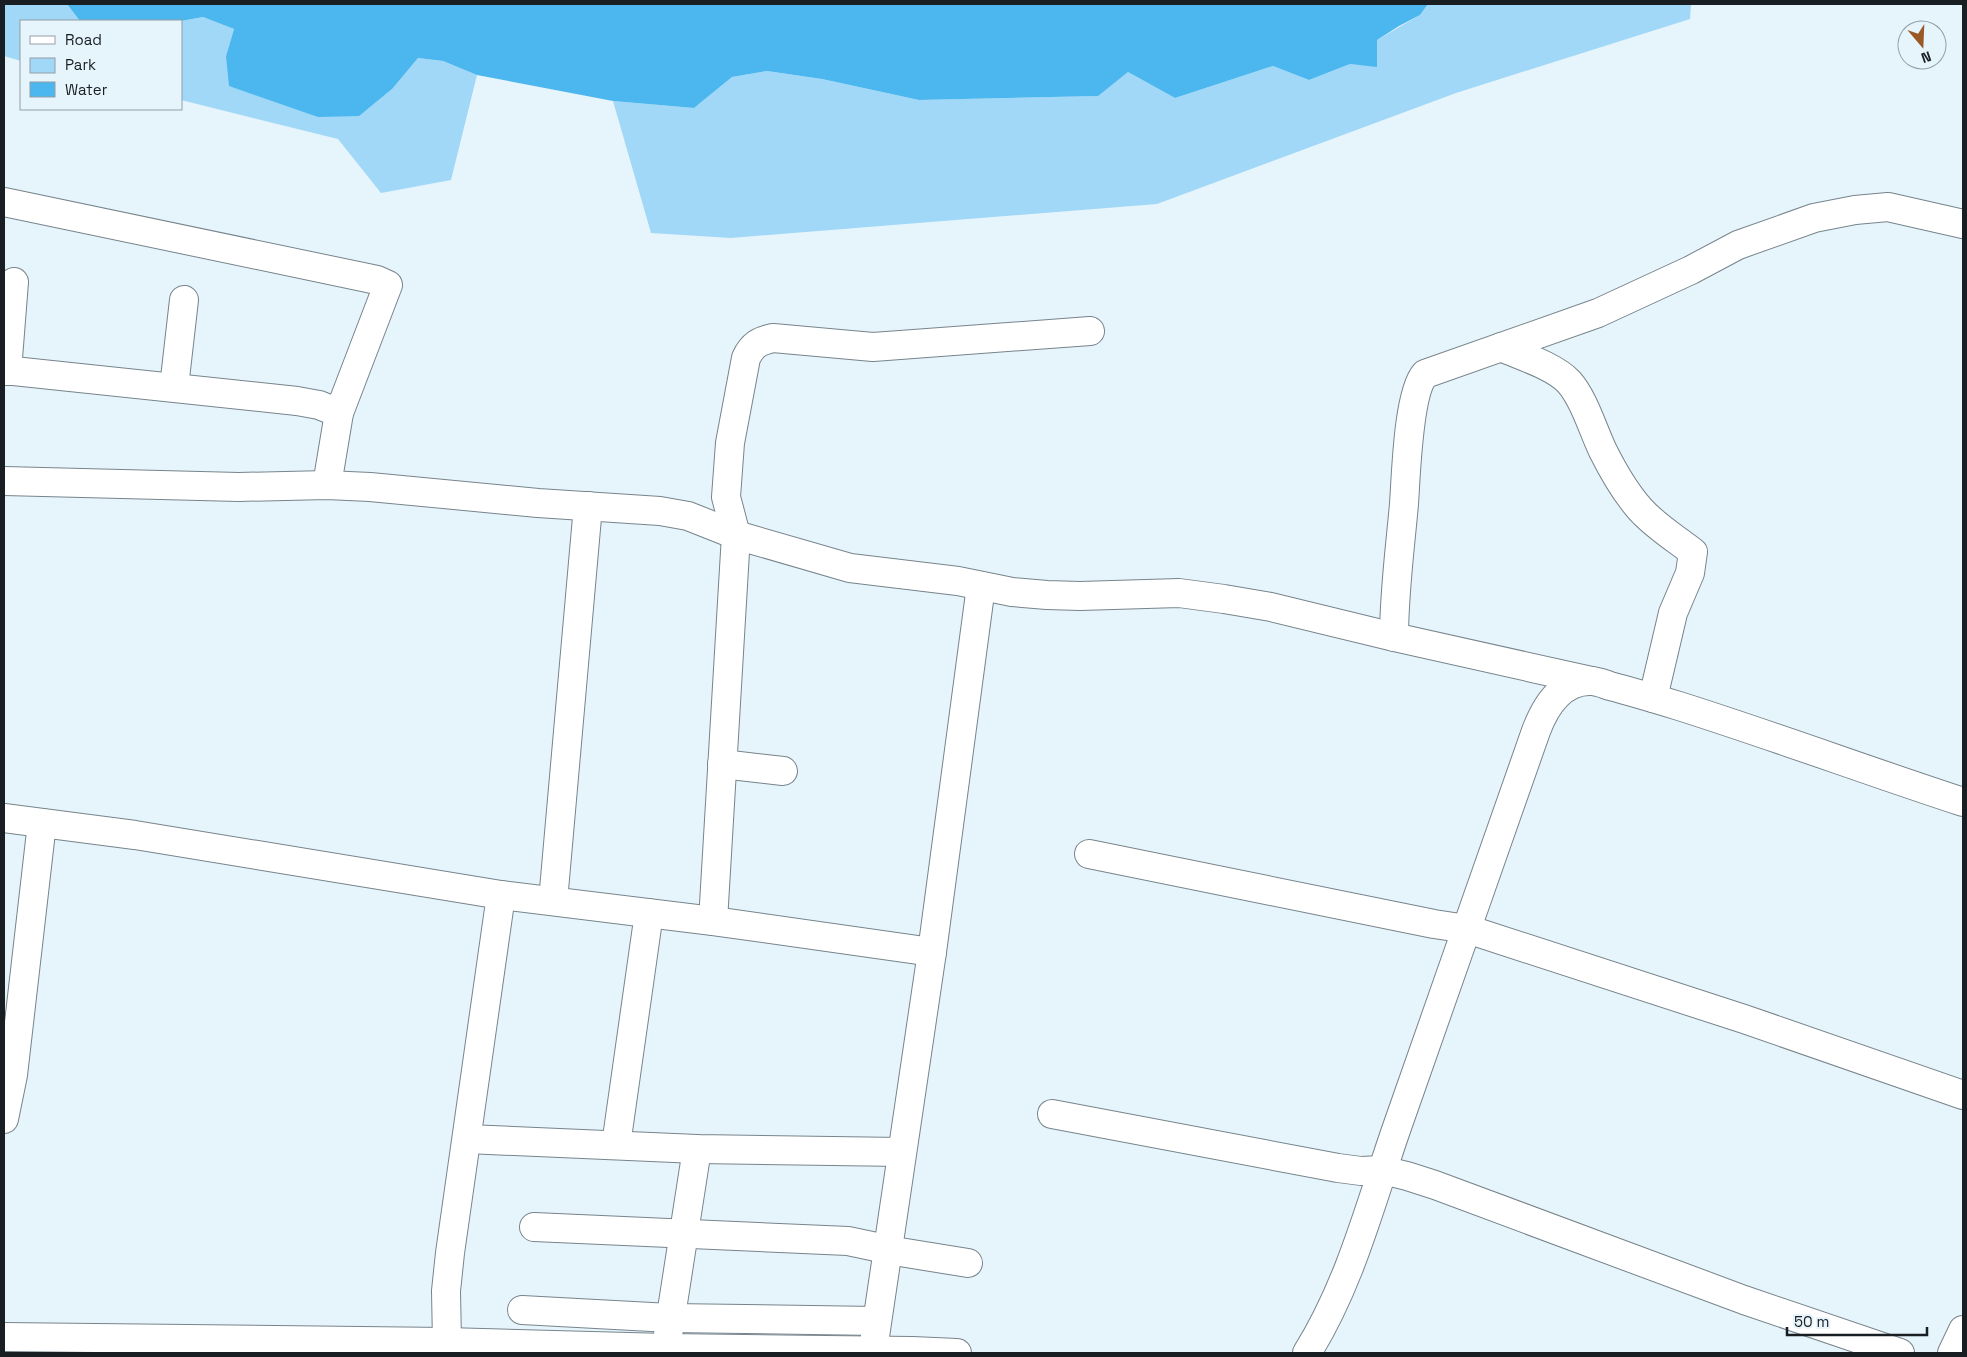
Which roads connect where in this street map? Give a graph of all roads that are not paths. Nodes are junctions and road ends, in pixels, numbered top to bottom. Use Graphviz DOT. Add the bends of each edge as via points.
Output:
graph roads {
  1 [pos="4,202"];
  2 [pos="1963,224"];
  3 [pos="14,282"];
  4 [pos="184,300"];
  5 [pos="1572,322"];
  6 [pos="1090,331"];
  7 [pos="1501,347"];
  8 [pos="1550,369"];
  9 [pos="6,370"];
  10 [pos="174,387"];
  11 [pos="339,413"];
  12 [pos="4,481"];
  13 [pos="327,486"];
  14 [pos="588,506"];
  15 [pos="736,535"];
  16 [pos="981,586"];
  17 [pos="1394,638"];
  18 [pos="1591,681"];
  19 [pos="1653,698"];
  20 [pos="722,764"];
  21 [pos="783,771"];
  22 [pos="1963,802"];
  23 [pos="4,818"];
  24 [pos="42,824"];
  25 [pos="1089,854"];
  26 [pos="501,895"];
  27 [pos="553,900"];
  28 [pos="650,913"];
  29 [pos="713,921"];
  30 [pos="1467,929"];
  31 [pos="932,952"];
  32 [pos="1963,1094"];
  33 [pos="1052,1114"];
  34 [pos="4,1119"];
  35 [pos="467,1139"];
  36 [pos="616,1145"];
  37 [pos="697,1149"];
  38 [pos="902,1152"];
  39 [pos="1382,1170"];
  40 [pos="534,1227"];
  41 [pos="684,1234"];
  42 [pos="887,1249"];
  43 [pos="968,1263"];
  44 [pos="522,1310"];
  45 [pos="670,1318"];
  46 [pos="877,1321"];
  47 [pos="1963,1330"];
  48 [pos="17,1342"];
  49 [pos="447,1342"];
  50 [pos="186,1347"];
  51 [pos="666,1348"];
  52 [pos="607,1349"];
  53 [pos="873,1350"];
  54 [pos="761,1351"];
  55 [pos="912,1352"];
  56 [pos="957,1353"];
  57 [pos="1307,1353"];
  58 [pos="1900,1353"];
  59 [pos="1952,1353"];
  1 -- 11 [label="street" via="377,280 388,285"];
  2 -- 5 [label="street" via="1888,207 1814,218 1738,245 1607,309"];
  3 -- 9 [label="street"];
  4 -- 10 [label="street"];
  5 -- 7 [label="street"];
  5 -- 8 [label="street"];
  6 -- 15 [label="street" via="873,347 772,338 760,341 750,348 746,358 730,442 726,496"];
  7 -- 8 [label="street"];
  7 -- 17 [label="street" via="1437,369 1419,381 1409,436 1394,602"];
  8 -- 19 [label="street" via="1569,382 1608,459 1640,509 1693,552 1690,573 1673,613"];
  9 -- 10 [label="street"];
  10 -- 11 [label="street" via="297,400"];
  11 -- 13 [label="street"];
  12 -- 13 [label="street"];
  13 -- 14 [label="street"];
  14 -- 15 [label="street" via="688,516"];
  14 -- 27 [label="street"];
  15 -- 16 [label="street" via="850,568"];
  15 -- 20 [label="street"];
  16 -- 17 [label="street" via="1047,595 1179,593 1271,607"];
  16 -- 31 [label="street"];
  17 -- 18 [label="street"];
  18 -- 19 [label="street"];
  18 -- 30 [label="street" via="1574,684 1561,691 1541,716"];
  19 -- 22 [label="street"];
  20 -- 21 [label="street"];
  20 -- 29 [label="street"];
  23 -- 24 [label="street"];
  24 -- 26 [label="street" via="135,835"];
  24 -- 34 [label="street"];
  25 -- 30 [label="street"];
  26 -- 27 [label="street"];
  26 -- 35 [label="street"];
  27 -- 28 [label="street"];
  28 -- 29 [label="street"];
  28 -- 36 [label="street"];
  29 -- 31 [label="street"];
  30 -- 32 [label="street"];
  30 -- 39 [label="street"];
  31 -- 38 [label="street"];
  33 -- 39 [label="street" via="1338,1168"];
  35 -- 36 [label="street"];
  35 -- 49 [label="street" via="446,1292"];
  36 -- 37 [label="street"];
  37 -- 38 [label="street"];
  37 -- 41 [label="street"];
  38 -- 42 [label="street"];
  39 -- 57 [label="street" via="1354,1256 1334,1304"];
  39 -- 58 [label="street" via="1443,1188 1744,1300"];
  40 -- 41 [label="street"];
  41 -- 42 [label="street" via="848,1241"];
  41 -- 45 [label="street"];
  42 -- 43 [label="street"];
  42 -- 46 [label="street"];
  44 -- 45 [label="street"];
  45 -- 46 [label="street"];
  45 -- 51 [label="street"];
  46 -- 53 [label="street"];
  47 -- 59 [label="street"];
  48 -- 50 [label="street"];
  49 -- 50 [label="street"];
  49 -- 52 [label="street"];
  51 -- 52 [label="street"];
  51 -- 54 [label="street"];
  53 -- 54 [label="street"];
  53 -- 55 [label="street"];
  55 -- 56 [label="street"];
}
